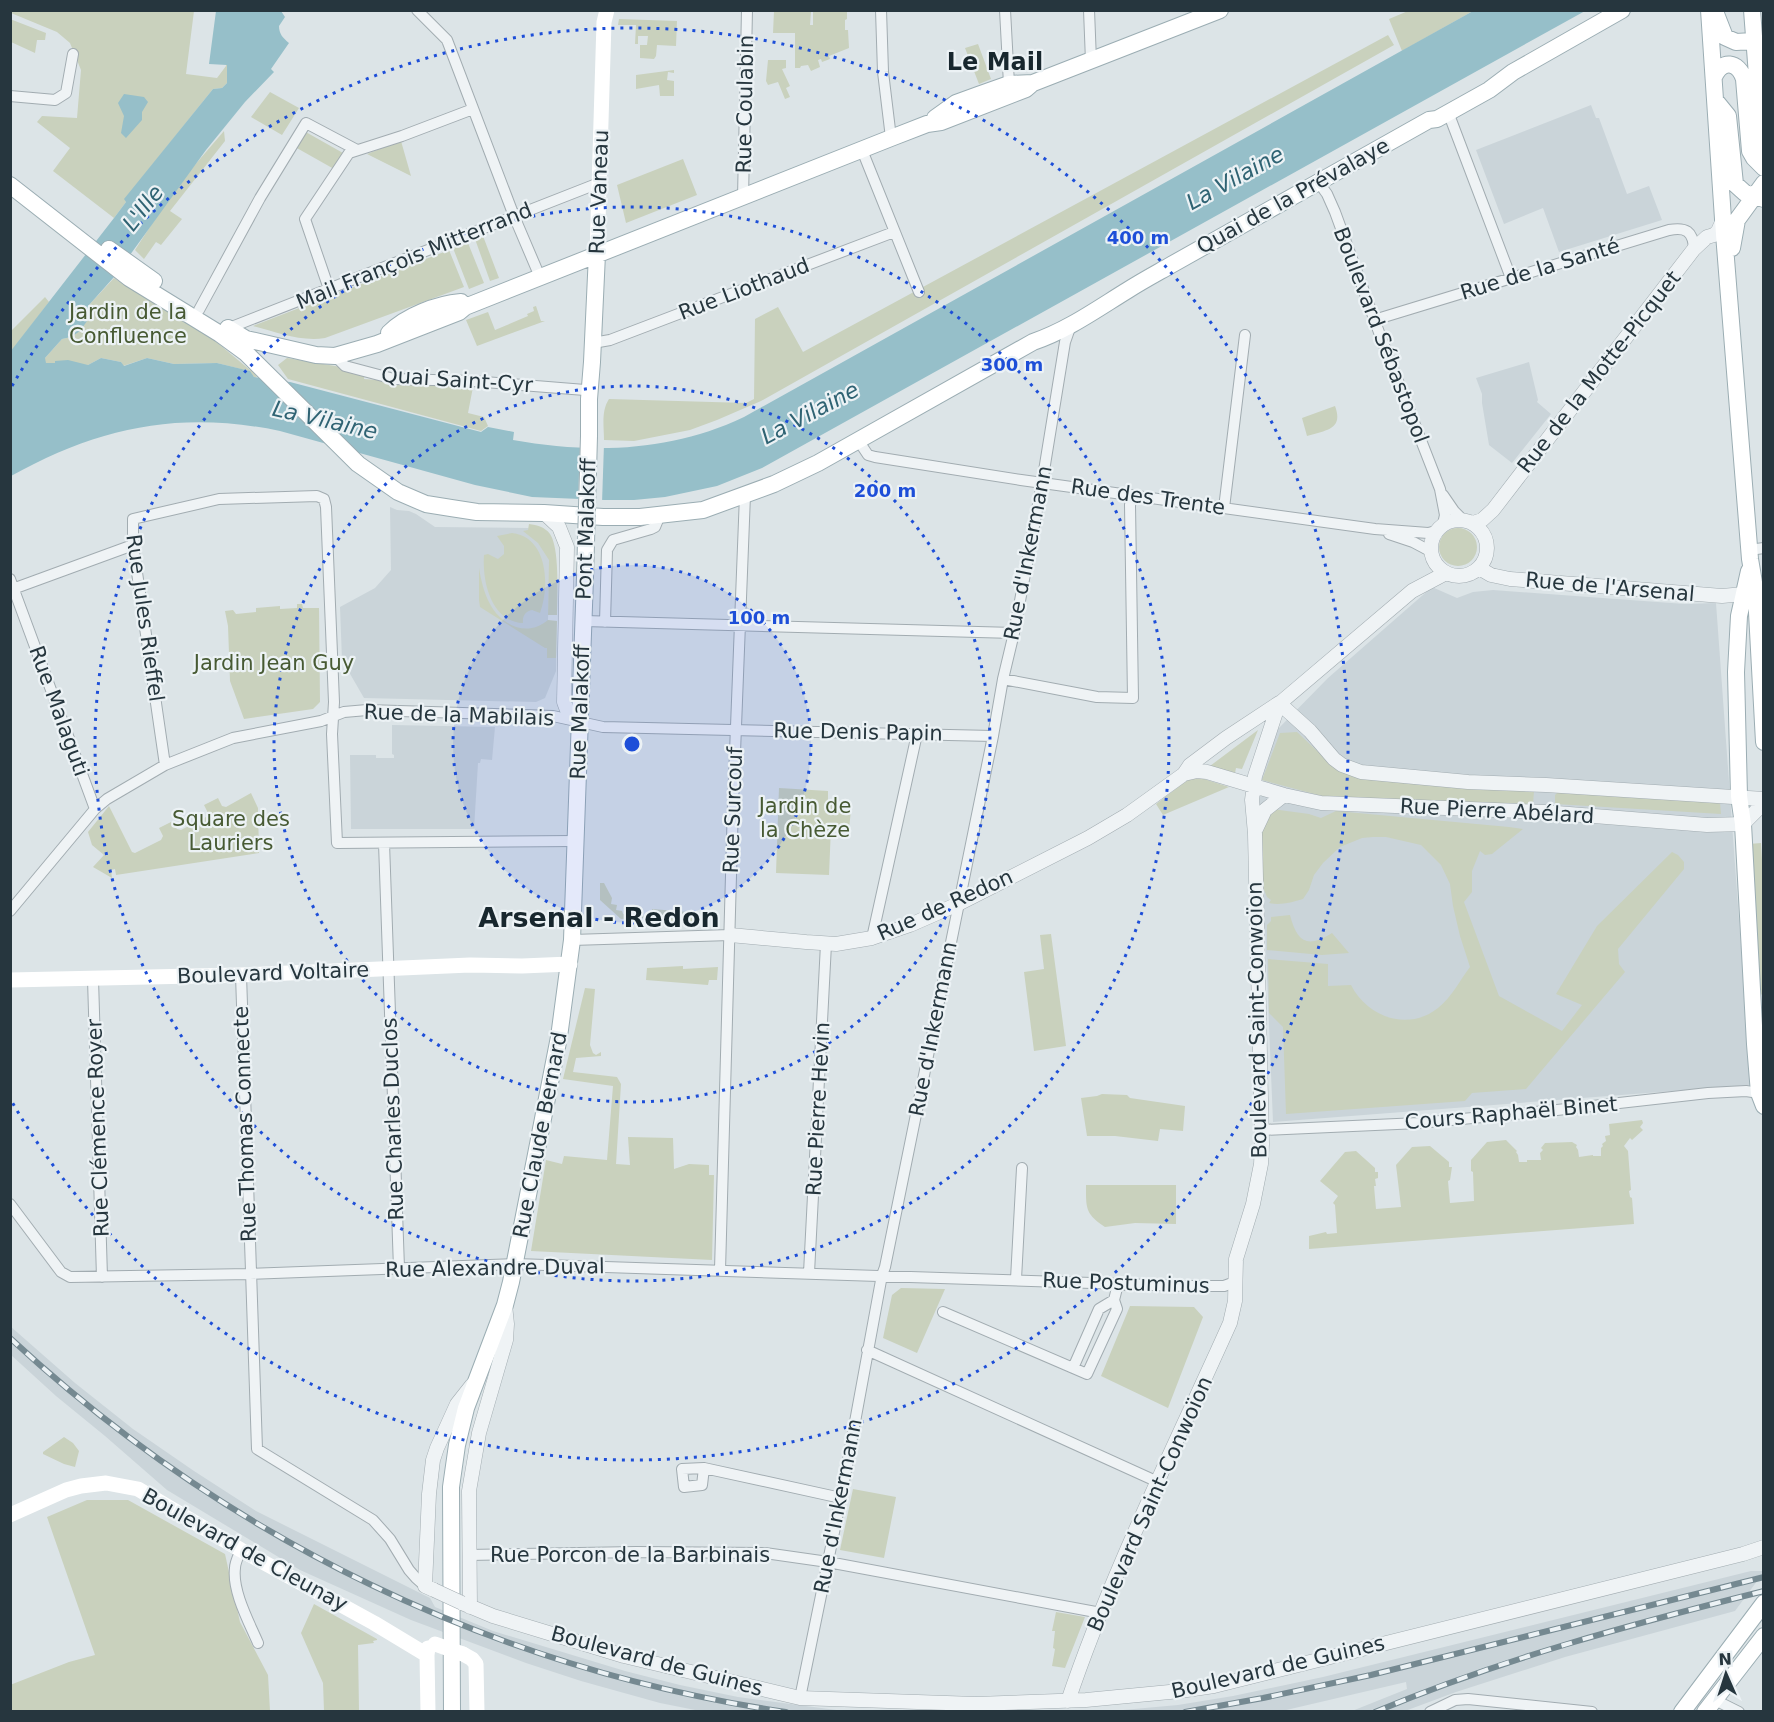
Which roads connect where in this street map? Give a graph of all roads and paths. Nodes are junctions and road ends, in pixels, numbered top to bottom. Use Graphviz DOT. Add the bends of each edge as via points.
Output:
graph roads {
  1 [pos="417,10"];
  2 [pos="747,10"];
  3 [pos="881,10"];
  4 [pos="1005,10"];
  5 [pos="1089,10"];
  6 [pos="1220,10"];
  7 [pos="1622,10"];
  8 [pos="1709,10"];
  9 [pos="1715,10"];
  10 [pos="1752,10"];
  11 [pos="603,14"];
  12 [pos="1759,41"];
  13 [pos="73,54"];
  14 [pos="1090,61"];
  15 [pos="1714,77"];
  16 [pos="1033,83"];
  17 [pos="1009,84"];
  18 [pos="10,96"];
  19 [pos="1715,100"];
  20 [pos="473,109"];
  21 [pos="1448,112"];
  22 [pos="927,124"];
  23 [pos="891,138"];
  24 [pos="357,150"];
  25 [pos="862,150"];
  26 [pos="1764,168"];
  27 [pos="10,173"];
  28 [pos="599,183"];
  29 [pos="1319,183"];
  30 [pos="10,185"];
  31 [pos="1760,193"];
  32 [pos="743,197"];
  33 [pos="514,216"];
  34 [pos="1723,220"];
  35 [pos="894,232"];
  36 [pos="81,235"];
  37 [pos="1694,249"];
  38 [pos="597,254"];
  39 [pos="131,273"];
  40 [pos="540,277"];
  41 [pos="1510,278"];
  42 [pos="1728,279"];
  43 [pos="329,289"];
  44 [pos="918,292"];
  45 [pos="200,310"];
  46 [pos="1374,320"];
  47 [pos="1071,325"];
  48 [pos="224,331"];
  49 [pos="1245,335"];
  50 [pos="593,343"];
  51 [pos="335,356"];
  52 [pos="585,390"];
  53 [pos="589,430"];
  54 [pos="858,440"];
  55 [pos="1042,483"];
  56 [pos="1440,489"];
  57 [pos="744,495"];
  58 [pos="1132,495"];
  59 [pos="1224,508"];
  60 [pos="544,513"];
  61 [pos="660,515"];
  62 [pos="1468,522"];
  63 [pos="1439,527"];
  64 [pos="1375,529"];
  65 [pos="133,545"];
  66 [pos="1431,554"];
  67 [pos="1755,554"];
  68 [pos="1479,568"];
  69 [pos="1446,573"];
  70 [pos="12,586"];
  71 [pos="1412,591"];
  72 [pos="1755,594"];
  73 [pos="584,621"];
  74 [pos="604,622"];
  75 [pos="740,626"];
  76 [pos="1014,633"];
  77 [pos="1003,679"];
  78 [pos="564,702"];
  79 [pos="1279,703"];
  80 [pos="332,716"];
  81 [pos="553,716"];
  82 [pos="580,722"];
  83 [pos="736,730"];
  84 [pos="917,734"];
  85 [pos="993,736"];
  86 [pos="1764,742"];
  87 [pos="165,765"];
  88 [pos="1191,773"];
  89 [pos="1546,785"];
  90 [pos="1253,786"];
  91 [pos="1284,795"];
  92 [pos="1739,796"];
  93 [pos="1764,801"];
  94 [pos="95,809"];
  95 [pos="1544,812"];
  96 [pos="1743,824"];
  97 [pos="1255,834"];
  98 [pos="575,841"];
  99 [pos="384,843"];
  100 [pos="958,904"];
  101 [pos="10,911"];
  102 [pos="730,934"];
  103 [pos="872,938"];
  104 [pos="573,940"];
  105 [pos="826,944"];
  106 [pos="569,968"];
  107 [pos="388,969"];
  108 [pos="241,975"];
  109 [pos="93,979"];
  110 [pos="10,980"];
  111 [pos="1761,1100"];
  112 [pos="1262,1130"];
  113 [pos="1022,1168"];
  114 [pos="10,1204"];
  115 [pos="515,1264"];
  116 [pos="399,1268"];
  117 [pos="720,1270"];
  118 [pos="809,1273"];
  119 [pos="250,1274"];
  120 [pos="882,1275"];
  121 [pos="102,1277"];
  122 [pos="1016,1279"];
  123 [pos="1235,1282"];
  124 [pos="1118,1284"];
  125 [pos="1114,1300"];
  126 [pos="505,1305"];
  127 [pos="943,1312"];
  128 [pos="867,1350"];
  129 [pos="1073,1368"];
  130 [pos="478,1376"];
  131 [pos="704,1468"];
  132 [pos="1158,1482"];
  133 [pos="841,1498"];
  134 [pos="10,1515"];
  135 [pos="242,1550"];
  136 [pos="1763,1551"];
  137 [pos="468,1555"];
  138 [pos="828,1562"];
  139 [pos="430,1588"];
  140 [pos="1764,1603"];
  141 [pos="466,1605"];
  142 [pos="1101,1613"];
  143 [pos="1764,1636"];
  144 [pos="258,1643"];
  145 [pos="431,1647"];
  146 [pos="800,1698"];
  147 [pos="1709,1705"];
  148 [pos="1066,1706"];
  149 [pos="428,1712"];
  150 [pos="452,1712"];
  151 [pos="477,1712"];
  152 [pos="1430,1712"];
  153 [pos="1592,1712"];
  154 [pos="1682,1712"];
  155 [pos="1739,1712"];
  1 -- 20 [label="street" via="447,40"];
  2 -- 32 [label="street, Rue Coulabin"];
  3 -- 23 [label="street"];
  4 -- 17 [label="street"];
  5 -- 14 [label="street"];
  6 -- 14 [label="main road"];
  7 -- 21 [label="main road, Quai de la Prévalaye"];
  8 -- 15 [label="main road"];
  9 -- 12 [label="main road" via="1725,37 1736,42"];
  10 -- 12 [label="main road"];
  11 -- 28 [label="main road, Rue Vaneau"];
  12 -- 26 [label="main road"];
  13 -- 18 [label="street" via="66,93 55,100"];
  14 -- 16 [label="main road"];
  15 -- 19 [label="main road"];
  15 -- 26 [label="main road" via="1717,70 1730,64 1741,71 1750,152"];
  16 -- 17 [label="main road"];
  16 -- 22 [label="main road" via="1007,97"];
  17 -- 22 [label="main road" via="956,103"];
  19 -- 31 [label="main road" via="1728,116 1735,184 1745,193"];
  19 -- 34 [label="main road"];
  20 -- 24 [label="street"];
  20 -- 33 [label="street"];
  21 -- 29 [label="main road, Quai de la Prévalaye"];
  21 -- 41 [label="street"];
  22 -- 23 [label="main road"];
  23 -- 25 [label="main road"];
  24 -- 43 [label="street" via="349,153 305,219"];
  24 -- 45 [label="street" via="306,123"];
  25 -- 32 [label="main road"];
  25 -- 35 [label="street"];
  27 -- 36 [label="main road"];
  28 -- 33 [label="street, Mail François Mitterrand"];
  28 -- 38 [label="main road, Rue Vaneau"];
  29 -- 46 [label="street, Boulevard Sébastopol" via="1335,212"];
  29 -- 47 [label="main road, Quai de la Prévalaye"];
  30 -- 36 [label="main road"];
  31 -- 42 [label="main road" via="1735,224"];
  32 -- 38 [label="main road"];
  33 -- 40 [label="street"];
  33 -- 43 [label="street, Mail François Mitterrand"];
  34 -- 37 [label="street, Rue de la Motte-Picquet" via="1718,231"];
  34 -- 42 [label="main road"];
  35 -- 44 [label="street"];
  35 -- 50 [label="street, Rue Liothaud" via="610,340"];
  36 -- 39 [label="main road"];
  37 -- 41 [label="street, Rue de la Santé" via="1689,232 1676,228"];
  37 -- 62 [label="street, Rue de la Motte-Picquet" via="1492,510 1482,520"];
  38 -- 40 [label="main road"];
  38 -- 50 [label="main road, Rue Vaneau"];
  39 -- 45 [label="main road"];
  39 -- 48 [label="main road"];
  40 -- 51 [label="main road" via="377,344"];
  41 -- 46 [label="street, Rue de la Santé"];
  42 -- 67 [label="main road"];
  43 -- 48 [label="street, Mail François Mitterrand"];
  45 -- 48 [label="main road"];
  46 -- 56 [label="street, Boulevard Sébastopol"];
  47 -- 54 [label="main road, Quai de la Prévalaye" via="1033,342"];
  47 -- 55 [label="street, Rue d'Inkermann"];
  48 -- 51 [label="main road" via="316,355"];
  48 -- 60 [label="main road, Quai de la Prévalaye" via="358,464 398,492 426,504 477,512"];
  49 -- 59 [label="street"];
  50 -- 53 [label="main road, Rue Vaneau" via="598,392"];
  51 -- 52 [label="street, Quai Saint-Cyr" via="345,366 394,379"];
  53 -- 73 [label="main road, Pont Malakoff, bridge"];
  54 -- 55 [label="street, Rue des Trente" via="868,455 875,457"];
  54 -- 57 [label="main road, Quai de la Prévalaye" via="774,484"];
  55 -- 58 [label="street, Rue des Trente"];
  55 -- 76 [label="street, Rue d'Inkermann"];
  56 -- 62 [label="street, Boulevard Sébastopol" via="1454,511"];
  56 -- 63 [label="street, Boulevard Sébastopol" via="1445,514"];
  57 -- 61 [label="main road, Quai de la Prévalaye" via="703,510"];
  57 -- 75 [label="street, Rue Surcouf"];
  58 -- 59 [label="street, Rue des Trente"];
  58 -- 77 [label="street" via="1133,698 1097,697"];
  59 -- 64 [label="street, Rue des Trente"];
  60 -- 61 [label="main road, Quai de la Prévalaye"];
  60 -- 78 [label="street" via="559,527 567,547"];
  61 -- 74 [label="street, Rue Malakoff" via="655,527 614,540 607,550"];
  62 -- 63 [label="street" via="1456,519"];
  62 -- 68 [label="street" via="1484,534 1486,555"];
  63 -- 64 [label="street, Rue des Trente" via="1428,533"];
  63 -- 66 [label="street" via="1432,537"];
  64 -- 66 [label="street, Rue des Trente" via="1413,542"];
  65 -- 70 [label="street"];
  65 -- 80 [label="street, Rue Jules Rieffel" via="133,519 219,499 322,498 326,507"];
  65 -- 87 [label="street, Rue Jules Rieffel"];
  66 -- 69 [label="street" via="1435,564"];
  66 -- 71 [label="street"];
  67 -- 72 [label="main road"];
  68 -- 69 [label="street" via="1460,576"];
  68 -- 72 [label="street, Rue de l'Arsenal" via="1510,579 1722,596"];
  69 -- 71 [label="street"];
  70 -- 94 [label="street, Rue Malaguti"];
  71 -- 79 [label="street"];
  72 -- 86 [label="main road"];
  72 -- 92 [label="main road" via="1739,616"];
  73 -- 74 [label="street, Rue Malakoff"];
  73 -- 82 [label="main road, Rue Malakoff"];
  74 -- 75 [label="street"];
  75 -- 76 [label="street"];
  75 -- 83 [label="street, Rue Surcouf"];
  76 -- 77 [label="street, Rue d'Inkermann"];
  77 -- 85 [label="street, Rue d'Inkermann"];
  78 -- 81 [label="street"];
  78 -- 82 [label="street"];
  79 -- 88 [label="street, Rue de Redon" via="1190,765"];
  79 -- 89 [label="street, Rue Pierre Abélard" via="1334,759 1360,772"];
  79 -- 90 [label="street, Boulevard Saint-Conwoïon"];
  80 -- 81 [label="street, Rue de la Mabilais" via="367,710"];
  80 -- 87 [label="street, Rue de la Mabilais" via="233,738"];
  80 -- 99 [label="street" via="337,843"];
  81 -- 82 [label="street, Rue de la Mabilais"];
  82 -- 83 [label="street, Rue Denis Papin" via="603,727"];
  82 -- 98 [label="main road, Rue Malakoff"];
  83 -- 84 [label="street, Rue Denis Papin"];
  83 -- 102 [label="street, Rue Surcouf"];
  84 -- 85 [label="street, Rue Denis Papin"];
  84 -- 103 [label="street"];
  85 -- 100 [label="street, Rue d'Inkermann"];
  87 -- 94 [label="street, Rue de la Mabilais"];
  88 -- 90 [label="street, Rue Pierre Abélard" via="1207,772"];
  88 -- 100 [label="street, Rue de Redon" via="1089,838"];
  89 -- 92 [label="street, Rue Pierre Abélard"];
  89 -- 95 [label="street"];
  90 -- 91 [label="street, Rue Pierre Abélard"];
  90 -- 97 [label="street, Boulevard Saint-Conwoïon"];
  91 -- 95 [label="street, Rue Pierre Abélard" via="1335,804"];
  91 -- 97 [label="street" via="1265,810"];
  92 -- 93 [label="street, Rue Pierre Abélard"];
  92 -- 96 [label="main road"];
  93 -- 96 [label="street"];
  94 -- 101 [label="street, Rue de la Mabilais"];
  95 -- 96 [label="street, Rue Pierre Abélard" via="1707,825"];
  96 -- 111 [label="main road"];
  97 -- 112 [label="street, Boulevard Saint-Conwoïon"];
  98 -- 99 [label="street"];
  98 -- 104 [label="main road, Rue Malakoff"];
  99 -- 107 [label="street, Rue Charles Duclos"];
  100 -- 103 [label="street, Rue de Redon"];
  100 -- 120 [label="street, Rue d'Inkermann"];
  102 -- 104 [label="street, Rue de Redon"];
  102 -- 105 [label="street, Rue de Redon"];
  102 -- 117 [label="street, Rue Surcouf"];
  103 -- 105 [label="street, Rue de Redon"];
  104 -- 106 [label="main road, Rue Malakoff"];
  105 -- 118 [label="street, Rue Pierre Hevin"];
  106 -- 107 [label="main road, Boulevard Voltaire" via="470,965"];
  106 -- 115 [label="main road, Rue Claude Bernard"];
  107 -- 108 [label="main road, Boulevard Voltaire"];
  107 -- 116 [label="street, Rue Charles Duclos"];
  108 -- 109 [label="main road, Boulevard Voltaire"];
  108 -- 119 [label="street, Rue Thomas Connecte"];
  109 -- 110 [label="main road, Boulevard Voltaire"];
  109 -- 121 [label="street, Rue Clémence Royer"];
  111 -- 112 [label="street, Cours Raphaël Binet" via="1746,1091 1708,1093 1419,1123"];
  112 -- 123 [label="street, Boulevard Saint-Conwoïon" via="1261,1164 1236,1259"];
  113 -- 122 [label="street"];
  114 -- 121 [label="street, Rue Alexandre Duval" via="65,1276"];
  115 -- 116 [label="street, Rue Alexandre Duval"];
  115 -- 117 [label="street, Rue Alexandre Duval"];
  115 -- 126 [label="main road, Rue Claude Bernard"];
  116 -- 119 [label="street, Rue Alexandre Duval"];
  117 -- 118 [label="street, Rue Alexandre Duval"];
  118 -- 120 [label="street, Rue Alexandre Duval"];
  119 -- 121 [label="street, Rue Alexandre Duval"];
  119 -- 139 [label="street, Rue Thomas Connecte" via="257,1449 373,1520 416,1578"];
  120 -- 122 [label="street, Rue Alexandre Duval"];
  120 -- 128 [label="street, Rue d'Inkermann"];
  122 -- 124 [label="street, Rue Postuminus"];
  123 -- 124 [label="street, Rue Postuminus" via="1224,1286"];
  123 -- 132 [label="street, Boulevard Saint-Conwoïon" via="1230,1323"];
  124 -- 125 [label="street"];
  125 -- 129 [label="street" via="1099,1309"];
  125 -- 129 [label="street" via="1117,1309 1087,1374"];
  126 -- 130 [label="main road, Rue Claude Bernard"];
  126 -- 137 [label="street, Rue Claude Bernard" via="506,1340 479,1433 468,1491"];
  127 -- 129 [label="street"];
  128 -- 132 [label="street"];
  128 -- 133 [label="street, Rue d'Inkermann"];
  130 -- 139 [label="street" via="457,1404 433,1460 429,1494"];
  130 -- 150 [label="main road, Rue Claude Bernard" via="456,1445 451,1487"];
  131 -- 133 [label="street"];
  132 -- 142 [label="street, Boulevard Saint-Conwoïon"];
  133 -- 138 [label="street, Rue d'Inkermann"];
  134 -- 135 [label="main road, Boulevard de Cleunay" via="74,1487 117,1484 148,1494"];
  135 -- 144 [label="street" via="235,1565 235,1577"];
  135 -- 145 [label="main road, Boulevard de Cleunay" via="374,1623"];
  136 -- 148 [label="street, Boulevard de Guines" via="1214,1686"];
  137 -- 138 [label="street, Rue Porcon de la Barbinais" via="765,1553"];
  137 -- 141 [label="street, Rue Claude Bernard"];
  138 -- 142 [label="street, Rue Porcon de la Barbinais"];
  138 -- 146 [label="street, Rue d'Inkermann"];
  139 -- 141 [label="street, Boulevard de Guines, bridge"];
  140 -- 154 [label="main road"];
  141 -- 146 [label="street, Boulevard de Guines" via="624,1656"];
  142 -- 148 [label="street, Boulevard Saint-Conwoïon"];
  143 -- 147 [label="main road"];
  145 -- 149 [label="main road"];
  145 -- 151 [label="main road, bridge" via="463,1654 476,1664"];
  146 -- 148 [label="street, Boulevard de Guines"];
  147 -- 155 [label="street"];
  152 -- 153 [label="street" via="1455,1700 1468,1699"];
}
